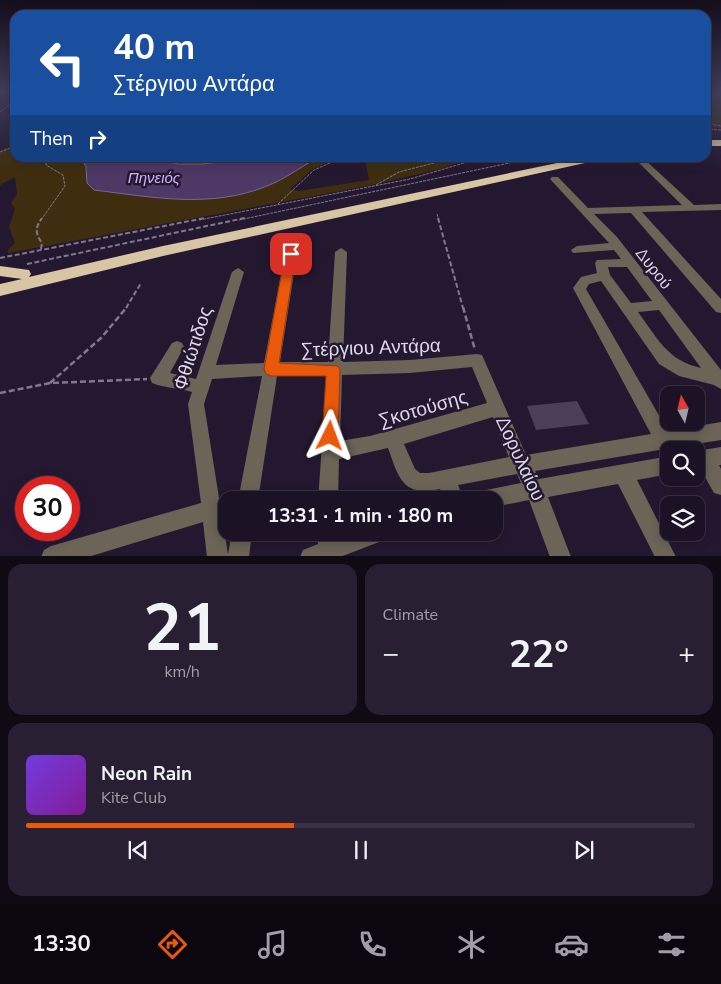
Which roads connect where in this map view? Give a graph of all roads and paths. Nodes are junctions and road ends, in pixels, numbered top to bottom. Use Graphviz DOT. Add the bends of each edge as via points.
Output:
graph roads {
  1 [pos="46,162"];
  2 [pos="332,162"];
  3 [pos="438,162"];
  4 [pos="467,162"];
  5 [pos="516,162"];
  6 [pos="550,162"];
  7 [pos="575,162"];
  8 [pos="642,162"];
  9 [pos="555,179"];
  10 [pos="376,185"];
  11 [pos="277,205"];
  12 [pos="690,207"];
  13 [pos="721,208"];
  14 [pos="633,209"];
  15 [pos="585,211"];
  16 [pos="437,214"];
  17 [pos="617,246"];
  18 [pos="41,249"];
  19 [pos="577,250"];
  20 [pos="341,252"];
  21 [pos="291,254"];
  22 [pos="0,258"];
  23 [pos="630,262"];
  24 [pos="26,269"];
  25 [pos="0,271"];
  26 [pos="238,272"];
  27 [pos="604,276"];
  28 [pos="0,280"];
  29 [pos="141,283"];
  30 [pos="0,290"];
  31 [pos="663,305"];
  32 [pos="629,308"];
  33 [pos="721,308"];
  34 [pos="177,347"];
  35 [pos="477,360"];
  36 [pos="271,369"];
  37 [pos="333,370"];
  38 [pos="207,372"];
  39 [pos="158,378"];
  40 [pos="720,381"];
  41 [pos="50,383"];
  42 [pos="200,388"];
  43 [pos="0,393"];
  44 [pos="498,408"];
  45 [pos="721,431"];
  46 [pos="393,438"];
  47 [pos="665,441"];
  48 [pos="682,441"];
  49 [pos="660,446"];
  50 [pos="330,452"];
  51 [pos="707,458"];
  52 [pos="521,464"];
  53 [pos="660,467"];
  54 [pos="623,473"];
  55 [pos="446,479"];
  56 [pos="721,486"];
  57 [pos="534,490"];
  58 [pos="250,491"];
  59 [pos="328,491"];
  60 [pos="451,491"];
  61 [pos="503,496"];
  62 [pos="210,510"];
  63 [pos="240,541"];
  64 [pos="350,541"];
  65 [pos="324,549"];
  66 [pos="51,556"];
  67 [pos="218,556"];
  68 [pos="238,556"];
  69 [pos="561,556"];
  70 [pos="666,556"];
  1 -- 18 [label="path" via="46,165 63,175 65,186 36,227"];
  2 -- 11 [label="path" via="314,170"];
  3 -- 10 [label="path" via="388,176"];
  4 -- 10 [label="path"];
  5 -- 24 [label="path"];
  6 -- 24 [label="highway"];
  7 -- 30 [label="highway" via="163,250"];
  8 -- 12 [label="street"];
  9 -- 15 [label="street, Δυρού"];
  10 -- 11 [label="path"];
  11 -- 18 [label="path"];
  12 -- 13 [label="street"];
  12 -- 14 [label="street"];
  14 -- 15 [label="street"];
  14 -- 33 [label="street"];
  15 -- 17 [label="street, Δυρού"];
  16 -- 35 [label="path"];
  17 -- 19 [label="street"];
  17 -- 23 [label="street, Δυρού"];
  18 -- 22 [label="path"];
  20 -- 37 [label="street"];
  21 -- 36 [label="street"];
  23 -- 27 [label="street" via="601,263"];
  23 -- 31 [label="street, Δυρού"];
  24 -- 25 [label="highway"];
  24 -- 28 [label="highway"];
  26 -- 38 [label="street, Φθιώτιδος"];
  27 -- 32 [label="street"];
  27 -- 47 [label="street" via="585,280 579,288 580,293"];
  29 -- 41 [label="path" via="126,310 88,350"];
  31 -- 32 [label="street"];
  31 -- 40 [label="street, Δυρού"];
  32 -- 40 [label="street" via="664,359 684,371"];
  34 -- 39 [label="street"];
  35 -- 37 [label="street, Στέργιου Αντάρα" via="406,368"];
  35 -- 44 [label="street, Δορυλαίου"];
  36 -- 37 [label="street, Στέργιου Αντάρα"];
  36 -- 38 [label="street, Στέργιου Αντάρα"];
  36 -- 58 [label="street"];
  37 -- 50 [label="street"];
  38 -- 42 [label="street, Φθιώτιδος"];
  39 -- 41 [label="path"];
  39 -- 42 [label="street"];
  41 -- 43 [label="path"];
  42 -- 62 [label="street, Φθιώτιδος" via="196,404"];
  44 -- 46 [label="street, Σκοτούσης"];
  44 -- 52 [label="street, Δορυλαίου"];
  45 -- 48 [label="street"];
  46 -- 50 [label="street, Σκοτούσης"];
  46 -- 55 [label="street" via="407,475 413,482 422,484"];
  49 -- 52 [label="street"];
  50 -- 59 [label="street"];
  51 -- 56 [label="street"];
  52 -- 55 [label="street"];
  52 -- 57 [label="street, Δορυλαίου"];
  53 -- 54 [label="street"];
  54 -- 57 [label="street"];
  54 -- 70 [label="street"];
  55 -- 60 [label="street"];
  57 -- 61 [label="street"];
  57 -- 69 [label="street, Δορυλαίου"];
  62 -- 66 [label="street"];
  62 -- 67 [label="street, Φθιώτιδος"];
  63 -- 68 [label="street"];
  64 -- 65 [label="street"];
}
